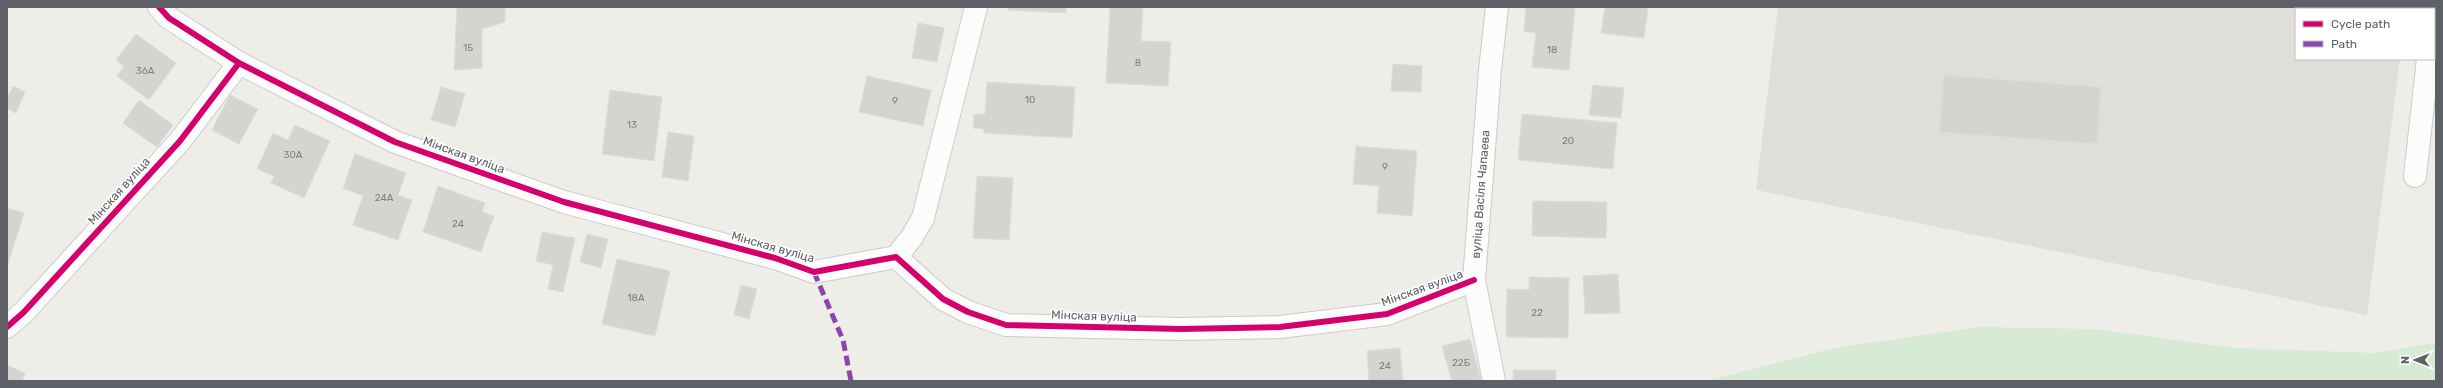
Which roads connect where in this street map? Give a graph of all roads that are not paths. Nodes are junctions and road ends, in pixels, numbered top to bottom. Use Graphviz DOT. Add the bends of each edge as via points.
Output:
graph roads {
  1 [pos="159,7"];
  2 [pos="976,7"];
  3 [pos="1497,7"];
  4 [pos="2428,60"];
  5 [pos="239,63"];
  6 [pos="2430,98"];
  7 [pos="2415,176"];
  8 [pos="896,257"];
  9 [pos="1474,280"];
  10 [pos="7,327"];
  11 [pos="1494,381"];
  1 -- 5 [label="street, Мінская вуліца" via="169,18"];
  2 -- 8 [label="street" via="923,218"];
  3 -- 9 [label="street, вуліца Васіля Чапаева"];
  4 -- 6 [label="street"];
  5 -- 8 [label="street, Мінская вуліца" via="395,142 564,202 775,258 814,272"];
  5 -- 10 [label="street, Мінская вуліца" via="180,141 24,312"];
  6 -- 7 [label="street"];
  8 -- 9 [label="street, Мінская вуліца" via="943,299 968,312 1006,325 1181,329 1280,326 1387,314"];
  9 -- 11 [label="street, вуліца Васіля Чапаева"];
}
